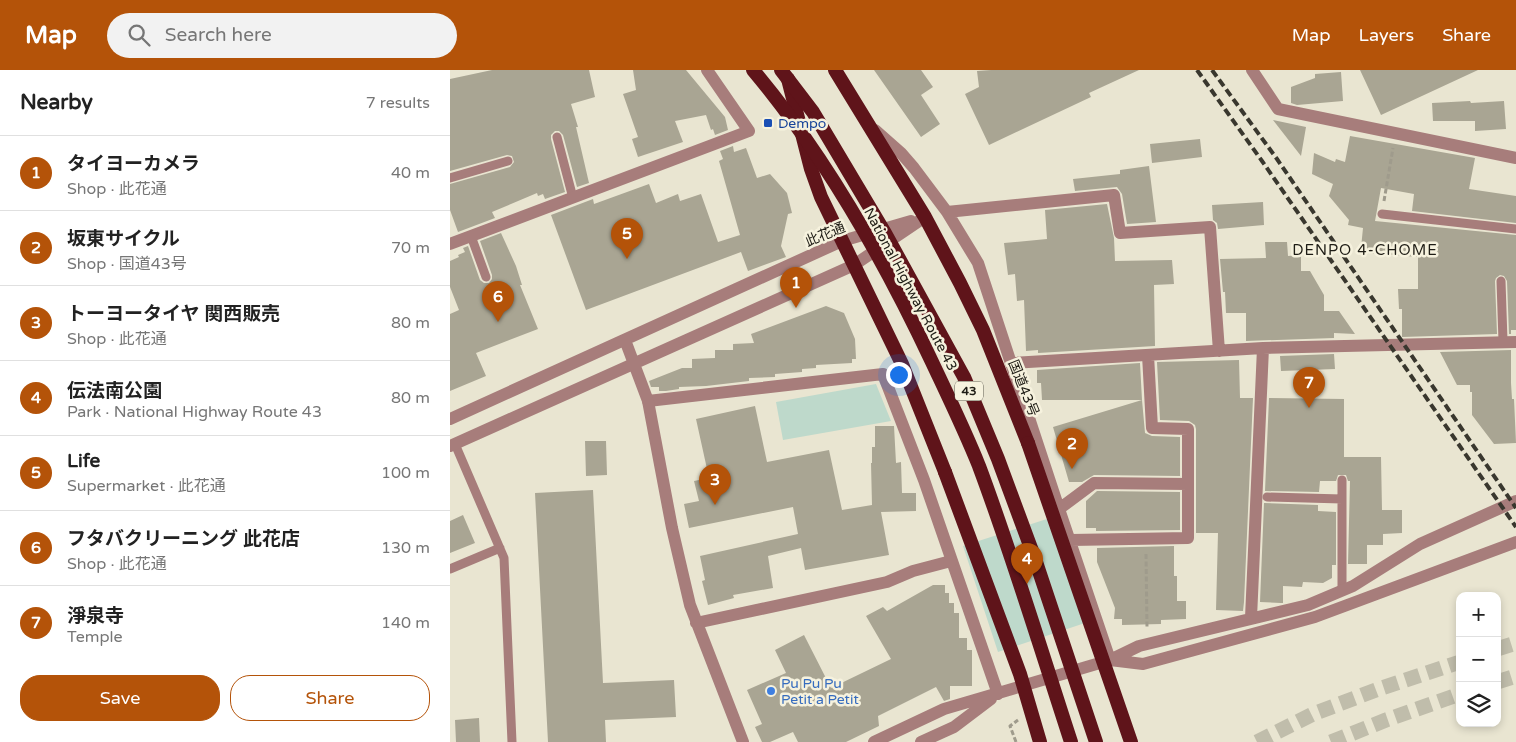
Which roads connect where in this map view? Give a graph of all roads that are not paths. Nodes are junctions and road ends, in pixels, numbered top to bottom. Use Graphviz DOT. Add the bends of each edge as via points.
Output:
graph roads {
  1 [pos="707,70"];
  2 [pos="753,70"];
  3 [pos="781,70"];
  4 [pos="785,70"];
  5 [pos="835,70"];
  6 [pos="1252,70"];
  7 [pos="867,123"];
  8 [pos="557,137"];
  9 [pos="1516,158"];
  10 [pos="508,161"];
  11 [pos="450,178"];
  12 [pos="573,198"];
  13 [pos="947,212"];
  14 [pos="1382,214"];
  15 [pos="925,217"];
  16 [pos="1516,229"];
  17 [pos="471,236"];
  18 [pos="451,241"];
  19 [pos="842,241"];
  20 [pos="854,265"];
  21 [pos="486,277"];
  22 [pos="1501,281"];
  23 [pos="625,340"];
  24 [pos="1503,341"];
  25 [pos="1516,342"];
  26 [pos="1263,348"];
  27 [pos="1219,351"];
  28 [pos="1148,355"];
  29 [pos="635,363"];
  30 [pos="1012,363"];
  31 [pos="648,401"];
  32 [pos="450,419"];
  33 [pos="453,445"];
  34 [pos="1342,480"];
  35 [pos="1188,484"];
  36 [pos="1266,497"];
  37 [pos="1342,499"];
  38 [pos="1516,502"];
  39 [pos="1058,508"];
  40 [pos="1070,540"];
  41 [pos="1516,542"];
  42 [pos="500,548"];
  43 [pos="951,561"];
  44 [pos="450,569"];
  45 [pos="1342,590"];
  46 [pos="1251,618"];
  47 [pos="696,623"];
  48 [pos="1110,660"];
  49 [pos="998,694"];
  50 [pos="512,742"];
  51 [pos="743,742"];
  52 [pos="874,742"];
  53 [pos="921,742"];
  54 [pos="1040,742"];
  55 [pos="1071,742"];
  56 [pos="1096,742"];
  57 [pos="1131,742"];
  1 -- 12 [label="street" via="749,131"];
  2 -- 55 [label="highway, National Highway Route 43 / 43, bridge" via="784,106 858,221 927,350 978,464"];
  3 -- 56 [label="highway, National Highway Route 43 / 43, bridge" via="813,112 885,233 964,378 1035,559"];
  4 -- 19 [label="highway" via="811,169"];
  5 -- 7 [label="highway, 国道43号 / 43"];
  6 -- 9 [label="street" via="1278,109"];
  7 -- 13 [label="street" via="907,161"];
  7 -- 15 [label="highway, 国道43号 / 43"];
  8 -- 12 [label="lane"];
  10 -- 11 [label="lane"];
  12 -- 17 [label="street"];
  13 -- 27 [label="street" via="1114,195 1120,234 1210,227"];
  13 -- 30 [label="street" via="978,263"];
  14 -- 16 [label="lane"];
  15 -- 19 [label="street, 此花通"];
  15 -- 20 [label="street"];
  15 -- 57 [label="highway, 国道43号 / 43, bridge" via="983,330 1028,443"];
  17 -- 18 [label="street"];
  17 -- 21 [label="lane"];
  19 -- 20 [label="highway"];
  19 -- 23 [label="street, 此花通"];
  20 -- 29 [label="street"];
  20 -- 54 [label="highway, bridge" via="902,364 945,472 1020,674"];
  22 -- 24 [label="lane"];
  23 -- 29 [label="street"];
  23 -- 32 [label="street, 此花通"];
  24 -- 25 [label="street"];
  24 -- 26 [label="street"];
  26 -- 27 [label="street"];
  26 -- 46 [label="street"];
  27 -- 28 [label="street"];
  28 -- 30 [label="street"];
  28 -- 35 [label="street" via="1152,428 1188,429"];
  29 -- 31 [label="street"];
  29 -- 33 [label="street"];
  30 -- 39 [label="street"];
  31 -- 43 [label="street" via="883,374"];
  31 -- 47 [label="street" via="672,528"];
  33 -- 42 [label="lane"];
  34 -- 37 [label="lane"];
  35 -- 39 [label="street" via="1094,483"];
  35 -- 40 [label="street" via="1188,538"];
  36 -- 37 [label="lane"];
  37 -- 45 [label="lane"];
  38 -- 45 [label="street" via="1420,544"];
  39 -- 40 [label="street"];
  40 -- 48 [label="street"];
  41 -- 48 [label="street" via="1315,617 1143,664"];
  42 -- 44 [label="lane"];
  42 -- 50 [label="lane" via="504,558"];
  43 -- 47 [label="street" via="887,582"];
  43 -- 49 [label="street"];
  45 -- 46 [label="street" via="1308,605"];
  46 -- 48 [label="street" via="1139,646"];
  47 -- 51 [label="street"];
  48 -- 49 [label="street"];
  49 -- 52 [label="street" via="944,709"];
  49 -- 53 [label="street" via="954,727"];
}
